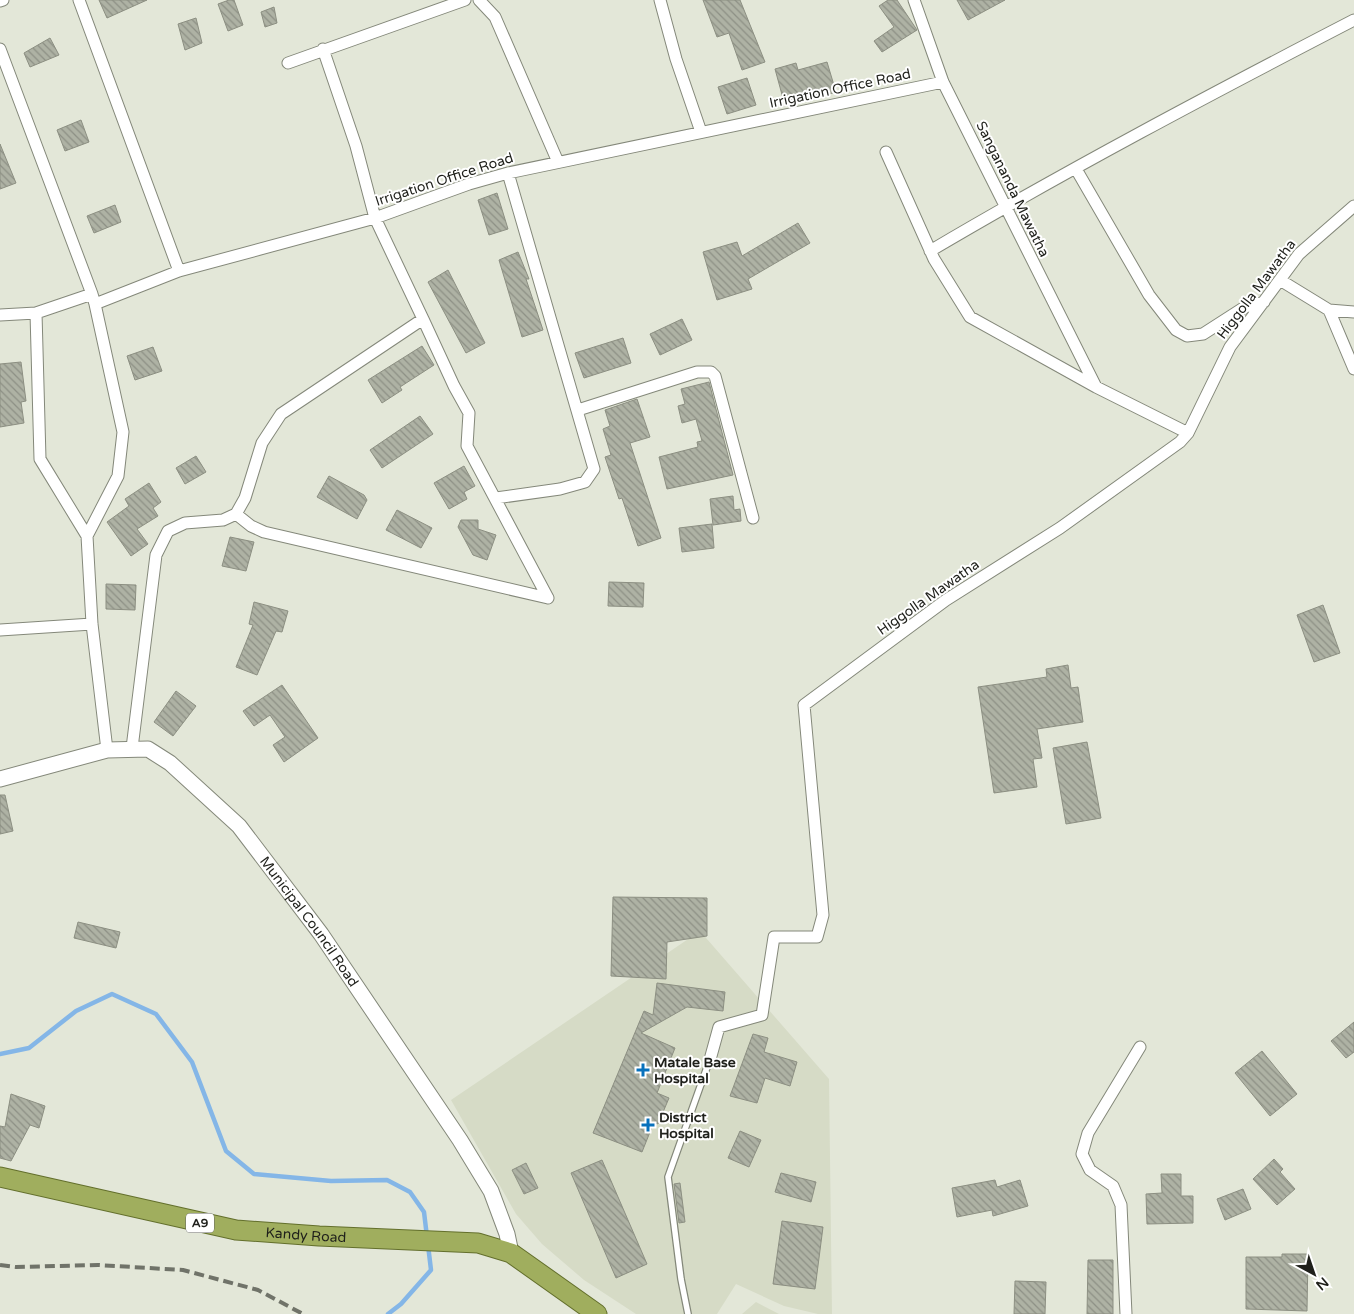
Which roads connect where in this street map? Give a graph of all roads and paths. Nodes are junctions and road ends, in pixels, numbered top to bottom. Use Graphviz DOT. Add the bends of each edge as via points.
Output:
graph roads {
  1 [pos="79,0"];
  2 [pos="465,0"];
  3 [pos="479,0"];
  4 [pos="914,0"];
  5 [pos="664,1"];
  6 [pos="1354,20"];
  7 [pos="0,49"];
  8 [pos="323,49"];
  9 [pos="288,62"];
  10 [pos="944,82"];
  11 [pos="701,132"];
  12 [pos="886,152"];
  13 [pos="558,162"];
  14 [pos="1076,168"];
  15 [pos="508,173"];
  16 [pos="1354,206"];
  17 [pos="1005,207"];
  18 [pos="375,218"];
  19 [pos="930,251"];
  20 [pos="179,271"];
  21 [pos="1280,280"];
  22 [pos="93,299"];
  23 [pos="1264,302"];
  24 [pos="1329,310"];
  25 [pos="1354,312"];
  26 [pos="36,313"];
  27 [pos="0,315"];
  28 [pos="423,319"];
  29 [pos="1354,369"];
  30 [pos="1096,387"];
  31 [pos="578,410"];
  32 [pos="1188,433"];
  33 [pos="496,498"];
  34 [pos="236,514"];
  35 [pos="753,518"];
  36 [pos="87,536"];
  37 [pos="92,624"];
  38 [pos="0,630"];
  39 [pos="132,748"];
  40 [pos="107,750"];
  41 [pos="0,779"];
  42 [pos="1140,1047"];
  43 [pos="711,1056"];
  44 [pos="0,1177"];
  45 [pos="512,1253"];
  46 [pos="597,1314"];
  47 [pos="688,1314"];
  48 [pos="1126,1314"];
  1 -- 20 [label="street"];
  2 -- 8 [label="street"];
  3 -- 13 [label="street" via="495,17"];
  4 -- 10 [label="street, Sangananda Mawatha"];
  5 -- 11 [label="street" via="676,59"];
  6 -- 14 [label="street"];
  7 -- 22 [label="street"];
  8 -- 9 [label="street"];
  8 -- 18 [label="street" via="356,146"];
  10 -- 11 [label="street, Irrigation Office Road"];
  10 -- 17 [label="street, Sangananda Mawatha"];
  11 -- 13 [label="street, Irrigation Office Road"];
  12 -- 19 [label="street"];
  13 -- 15 [label="street, Irrigation Office Road"];
  14 -- 17 [label="street"];
  14 -- 23 [label="street" via="1148,294 1176,330 1187,336 1203,334 1245,306"];
  15 -- 18 [label="street, Irrigation Office Road"];
  15 -- 31 [label="street"];
  16 -- 21 [label="street, Higgolla Mawatha" via="1299,254"];
  17 -- 19 [label="street"];
  17 -- 30 [label="street, Sangananda Mawatha"];
  18 -- 20 [label="street, Irrigation Office Road"];
  18 -- 28 [label="street"];
  19 -- 30 [label="street" via="970,317"];
  20 -- 22 [label="street, Irrigation Office Road"];
  21 -- 23 [label="street, Higgolla Mawatha"];
  21 -- 24 [label="street"];
  22 -- 26 [label="street, Irrigation Office Road"];
  22 -- 36 [label="street" via="123,432 118,476"];
  23 -- 32 [label="street, Higgolla Mawatha" via="1230,347"];
  24 -- 25 [label="street"];
  24 -- 29 [label="street"];
  26 -- 27 [label="street, Irrigation Office Road"];
  26 -- 36 [label="street" via="40,459"];
  28 -- 33 [label="street" via="469,413 467,446"];
  28 -- 34 [label="street" via="281,414 262,443 245,498"];
  30 -- 32 [label="street"];
  31 -- 33 [label="street" via="594,469 585,482"];
  31 -- 35 [label="street" via="697,372 711,372 715,376"];
  32 -- 43 [label="street, Higgolla Mawatha" via="1060,528 946,600 804,705 823,915 817,936 774,937 762,1014 719,1027"];
  33 -- 34 [label="street" via="548,598 264,532"];
  34 -- 39 [label="street" via="223,520 185,523 168,531 156,555"];
  36 -- 37 [label="street"];
  37 -- 38 [label="street"];
  37 -- 40 [label="street"];
  39 -- 40 [label="street, Municipal Council Road"];
  39 -- 45 [label="street, Municipal Council Road" via="148,749 170,763 239,826 321,934 460,1140 490,1191"];
  40 -- 41 [label="street, Municipal Council Road"];
  42 -- 48 [label="street" via="1088,1133 1082,1154 1090,1170 1113,1186 1121,1205"];
  43 -- 47 [label="lane" via="668,1177"];
  44 -- 45 [label="highway, Kandy Road / A9" via="236,1230 460,1241"];
  45 -- 46 [label="highway, Kandy Road / A9"];
}
